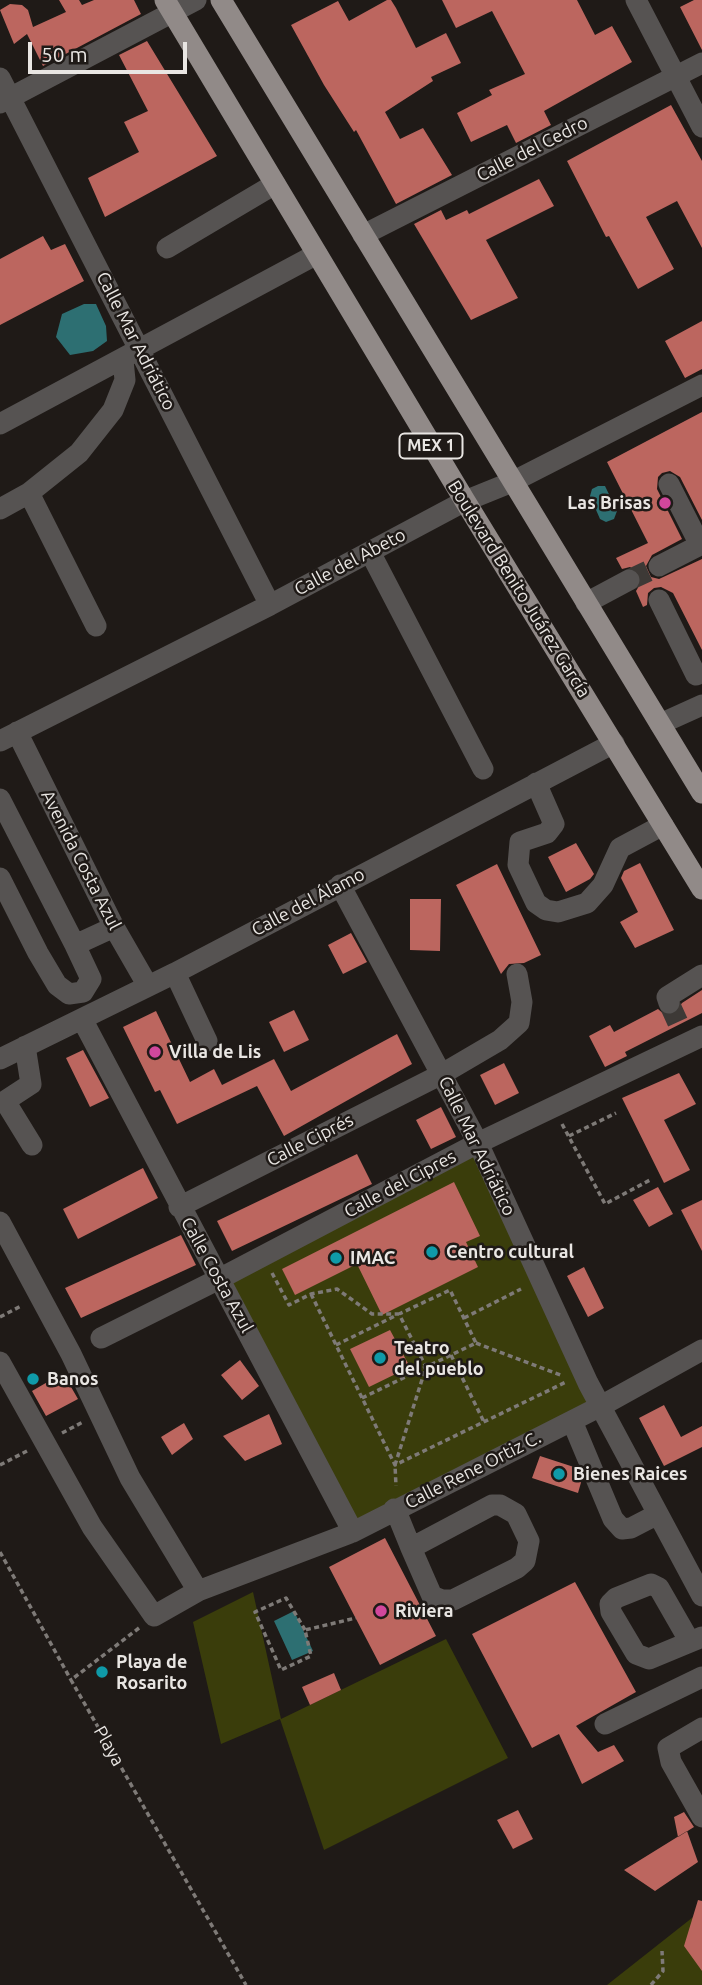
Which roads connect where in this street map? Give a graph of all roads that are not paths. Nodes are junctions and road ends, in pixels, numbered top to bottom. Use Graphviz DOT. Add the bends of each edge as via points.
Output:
graph roads {
  1 [pos="196,0"];
  2 [pos="221,0"];
  3 [pos="636,0"];
  4 [pos="169,7"];
  5 [pos="702,63"];
  6 [pos="676,75"];
  7 [pos="0,78"];
  8 [pos="6,100"];
  9 [pos="702,127"];
  10 [pos="275,184"];
  11 [pos="363,235"];
  12 [pos="166,248"];
  13 [pos="317,254"];
  14 [pos="132,355"];
  15 [pos="702,385"];
  16 [pos="0,424"];
  17 [pos="512,482"];
  18 [pos="669,484"];
  19 [pos="29,493"];
  20 [pos="465,501"];
  21 [pos="0,509"];
  22 [pos="701,547"];
  23 [pos="370,552"];
  24 [pos="659,566"];
  25 [pos="629,580"];
  26 [pos="659,600"];
  27 [pos="586,603"];
  28 [pos="270,605"];
  29 [pos="96,626"];
  30 [pos="696,675"];
  31 [pos="702,705"];
  32 [pos="660,724"];
  33 [pos="9,737"];
  34 [pos="614,743"];
  35 [pos="483,769"];
  36 [pos="536,783"];
  37 [pos="702,793"];
  38 [pos="0,799"];
  39 [pos="663,825"];
  40 [pos="0,878"];
  41 [pos="340,885"];
  42 [pos="702,889"];
  43 [pos="114,927"];
  44 [pos="75,945"];
  45 [pos="175,973"];
  46 [pos="517,974"];
  47 [pos="702,975"];
  48 [pos="148,986"];
  49 [pos="669,1003"];
  50 [pos="82,1019"];
  51 [pos="690,1034"];
  52 [pos="206,1041"];
  53 [pos="25,1046"];
  54 [pos="0,1059"];
  55 [pos="442,1074"];
  56 [pos="478,1143"];
  57 [pos="32,1146"];
  58 [pos="179,1207"];
  59 [pos="0,1222"];
  60 [pos="230,1274"];
  61 [pos="101,1338"];
  62 [pos="702,1350"];
  63 [pos="0,1362"];
  64 [pos="601,1406"];
  65 [pos="572,1421"];
  66 [pos="394,1509"];
  67 [pos="658,1514"];
  68 [pos="353,1532"];
  69 [pos="411,1548"];
  70 [pos="198,1591"];
  71 [pos="702,1597"];
  72 [pos="702,1676"];
  73 [pos="605,1724"];
  74 [pos="702,1728"];
  75 [pos="702,1817"];
  1 -- 4 [label="street"];
  2 -- 11 [label="main road, MEX 1"];
  3 -- 6 [label="street"];
  4 -- 8 [label="street"];
  4 -- 10 [label="main road, Boulevard Benito Juárez García / MEX 1"];
  5 -- 6 [label="street, Calle del Cedro"];
  6 -- 9 [label="street"];
  6 -- 11 [label="street, Calle del Cedro"];
  7 -- 8 [label="street, Calle Mar Adriático"];
  8 -- 14 [label="street, Calle Mar Adriático"];
  10 -- 12 [label="street"];
  10 -- 13 [label="main road, Boulevard Benito Juárez García / MEX 1"];
  11 -- 17 [label="main road, MEX 1"];
  13 -- 14 [label="street"];
  13 -- 20 [label="main road, Boulevard Benito Juárez García / MEX 1"];
  14 -- 16 [label="street"];
  14 -- 19 [label="street" via="113,410 79,453"];
  14 -- 28 [label="street, Calle Mar Adriático"];
  15 -- 17 [label="street, Calle del Abeto"];
  17 -- 20 [label="street, Calle del Abeto"];
  17 -- 27 [label="main road, MEX 1"];
  18 -- 22 [label="street"];
  19 -- 21 [label="street"];
  19 -- 29 [label="street"];
  20 -- 23 [label="street, Calle del Abeto"];
  20 -- 34 [label="main road, Boulevard Benito Juárez García / MEX 1"];
  22 -- 24 [label="street"];
  23 -- 28 [label="street, Calle del Abeto"];
  23 -- 35 [label="street"];
  25 -- 27 [label="street"];
  26 -- 30 [label="street"];
  27 -- 32 [label="main road, MEX 1"];
  28 -- 33 [label="street, Calle del Abeto"];
  31 -- 32 [label="street"];
  32 -- 37 [label="main road, MEX 1"];
  33 -- 43 [label="street, Avenida Costa Azul"];
  34 -- 36 [label="street, Calle del Álamo"];
  34 -- 39 [label="main road, Boulevard Benito Juárez García / MEX 1"];
  36 -- 39 [label="street" via="554,824 547,833 520,842 518,865 536,903 546,910 558,912 587,903 603,885 620,848"];
  36 -- 41 [label="street, Calle del Álamo"];
  38 -- 44 [label="street"];
  39 -- 42 [label="main road, Boulevard Benito Juárez García / MEX 1"];
  40 -- 44 [label="street" via="57,985 69,994 83,992 91,979"];
  41 -- 45 [label="street, Calle del Álamo"];
  41 -- 55 [label="street, Calle Mar Adriático"];
  43 -- 44 [label="street"];
  43 -- 48 [label="street, Avenida Costa Azul"];
  45 -- 48 [label="street, Calle del Álamo"];
  45 -- 52 [label="street"];
  46 -- 55 [label="street, Calle Ciprés" via="522,1002 519,1023 500,1040"];
  47 -- 49 [label="street" via="667,997"];
  48 -- 50 [label="street, Calle del Álamo"];
  50 -- 53 [label="street, Calle del Álamo"];
  50 -- 58 [label="street, Calle Costa Azul"];
  51 -- 56 [label="street, Calle del Cipres"];
  53 -- 54 [label="street, Calle del Álamo"];
  53 -- 57 [label="street" via="31,1084 5,1101"];
  55 -- 56 [label="street, Calle Mar Adriático"];
  55 -- 58 [label="street, Calle Ciprés"];
  56 -- 60 [label="street, Calle del Cipres"];
  56 -- 64 [label="street, Calle Mar Adriático"];
  58 -- 60 [label="street, Calle Costa Azul"];
  59 -- 70 [label="street" via="71,1354 130,1478"];
  60 -- 61 [label="street, Calle del Cipres"];
  60 -- 68 [label="street, Calle Costa Azul"];
  62 -- 64 [label="street, Calle Rene Ortiz C."];
  63 -- 70 [label="street" via="92,1527 154,1616"];
  64 -- 65 [label="street, Calle Rene Ortiz C."];
  64 -- 67 [label="street, Calle Mar Adriático"];
  65 -- 66 [label="street, Calle Rene Ortiz C."];
  65 -- 67 [label="street" via="613,1519 622,1529"];
  66 -- 68 [label="street, Calle Rene Ortiz C."];
  66 -- 69 [label="street"];
  67 -- 71 [label="street, Calle Mar Adriático"];
  68 -- 70 [label="street, Calle Rene Ortiz C."];
  69 -- 69 [label="street" via="432,1596 453,1600 517,1568 525,1561 529,1541 516,1514 492,1505"];
  72 -- 73 [label="street"];
  74 -- 75 [label="street" via="668,1748"];
}
